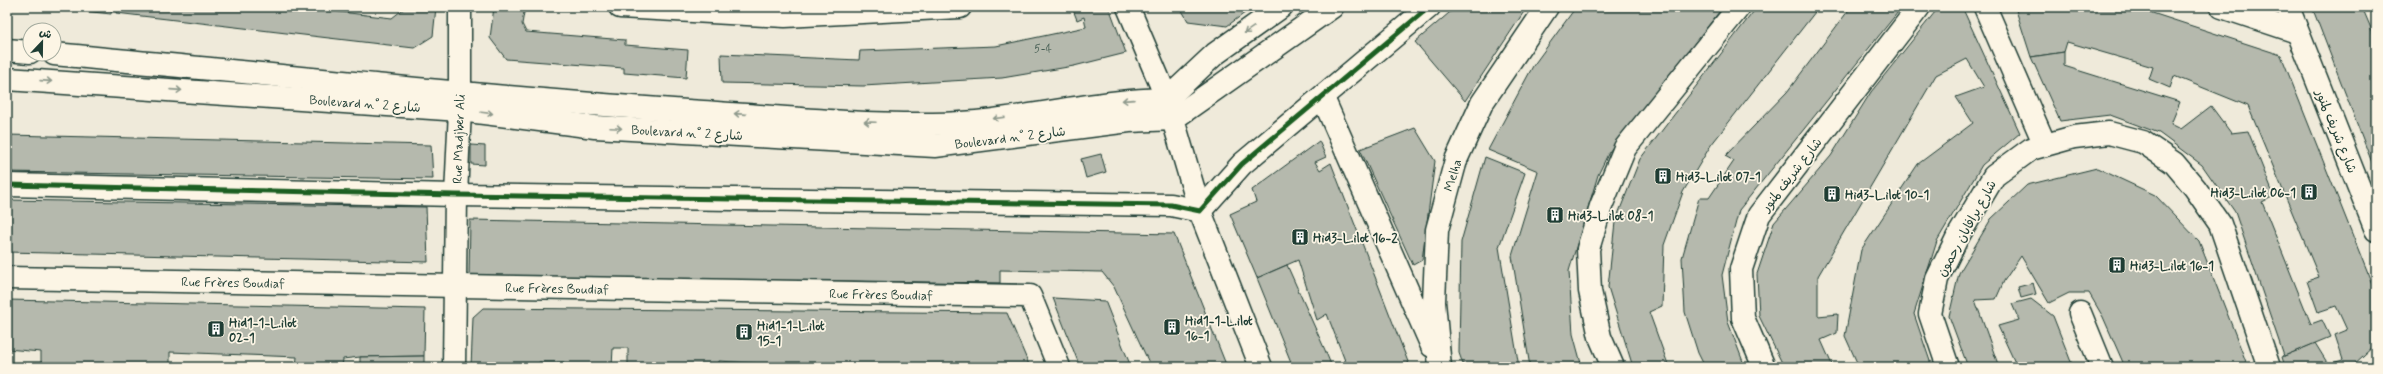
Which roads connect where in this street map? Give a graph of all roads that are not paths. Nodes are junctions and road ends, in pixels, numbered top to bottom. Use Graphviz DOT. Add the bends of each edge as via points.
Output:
graph roads {
  1 [pos="460,7"];
  2 [pos="620,7"];
  3 [pos="960,7"];
  4 [pos="1128,7"];
  5 [pos="1281,7"];
  6 [pos="1332,7"];
  7 [pos="1429,7"];
  8 [pos="1547,7"];
  9 [pos="1739,7"];
  10 [pos="1919,7"];
  11 [pos="1985,7"];
  12 [pos="2222,7"];
  13 [pos="2288,7"];
  14 [pos="2297,32"];
  15 [pos="7,50"];
  16 [pos="22,51"];
  17 [pos="62,55"];
  18 [pos="7,79"];
  19 [pos="1322,98"];
  20 [pos="460,101"];
  21 [pos="1170,109"];
  22 [pos="2045,145"];
  23 [pos="7,185"];
  24 [pos="456,195"];
  25 [pos="1200,211"];
  26 [pos="2376,230"];
  27 [pos="7,278"];
  28 [pos="455,286"];
  29 [pos="2080,313"];
  30 [pos="1440,364"];
  31 [pos="454,367"];
  32 [pos="1058,367"];
  33 [pos="1261,367"];
  34 [pos="1613,367"];
  35 [pos="1764,367"];
  36 [pos="1948,367"];
  37 [pos="2102,367"];
  38 [pos="2269,367"];
  1 -- 20 [label="street, Rue Madjber Ali"];
  2 -- 3 [label="street" via="785,16"];
  4 -- 21 [label="street"];
  5 -- 21 [label="street, one-way" via="1214,54"];
  6 -- 21 [label="street"];
  7 -- 19 [label="street"];
  8 -- 30 [label="street, Melha" via="1482,103 1456,160 1437,230 1434,302"];
  9 -- 34 [label="street" via="1625,148 1601,206 1588,249 1590,291 1600,337"];
  10 -- 35 [label="street, شارع شريف لمنور" via="1759,215 1741,269 1743,318"];
  11 -- 22 [label="street"];
  12 -- 14 [label="street"];
  13 -- 14 [label="street, شارع شريف لمنور"];
  14 -- 26 [label="street, شارع شريف لمنور"];
  15 -- 16 [label="street"];
  17 -- 20 [label="street, Boulevard n° شارع 2"];
  18 -- 20 [label="street, Boulevard n° شارع 2, one-way"];
  19 -- 25 [label="street" via="1242,164"];
  19 -- 30 [label="street"];
  20 -- 21 [label="street, Boulevard n° شارع 2" via="595,127 935,146 1129,121"];
  20 -- 24 [label="street, Rue Madjber Ali"];
  21 -- 25 [label="street"];
  22 -- 36 [label="street, شارع برافابان رحمون" via="2031,149 1994,176 1957,238 1937,279 1930,314"];
  22 -- 38 [label="street, شارع برافابان رحمون" via="2074,137 2109,133 2143,142 2174,163 2220,224"];
  23 -- 24 [label="street"];
  24 -- 25 [label="street" via="1171,205"];
  24 -- 28 [label="street, Rue Madjber Ali"];
  25 -- 33 [label="street"];
  27 -- 28 [label="street, Rue Frères Boudiaf"];
  28 -- 31 [label="street, Rue Madjber Ali"];
  28 -- 32 [label="street, Rue Frères Boudiaf" via="1030,296"];
  29 -- 37 [label="street"];
}
